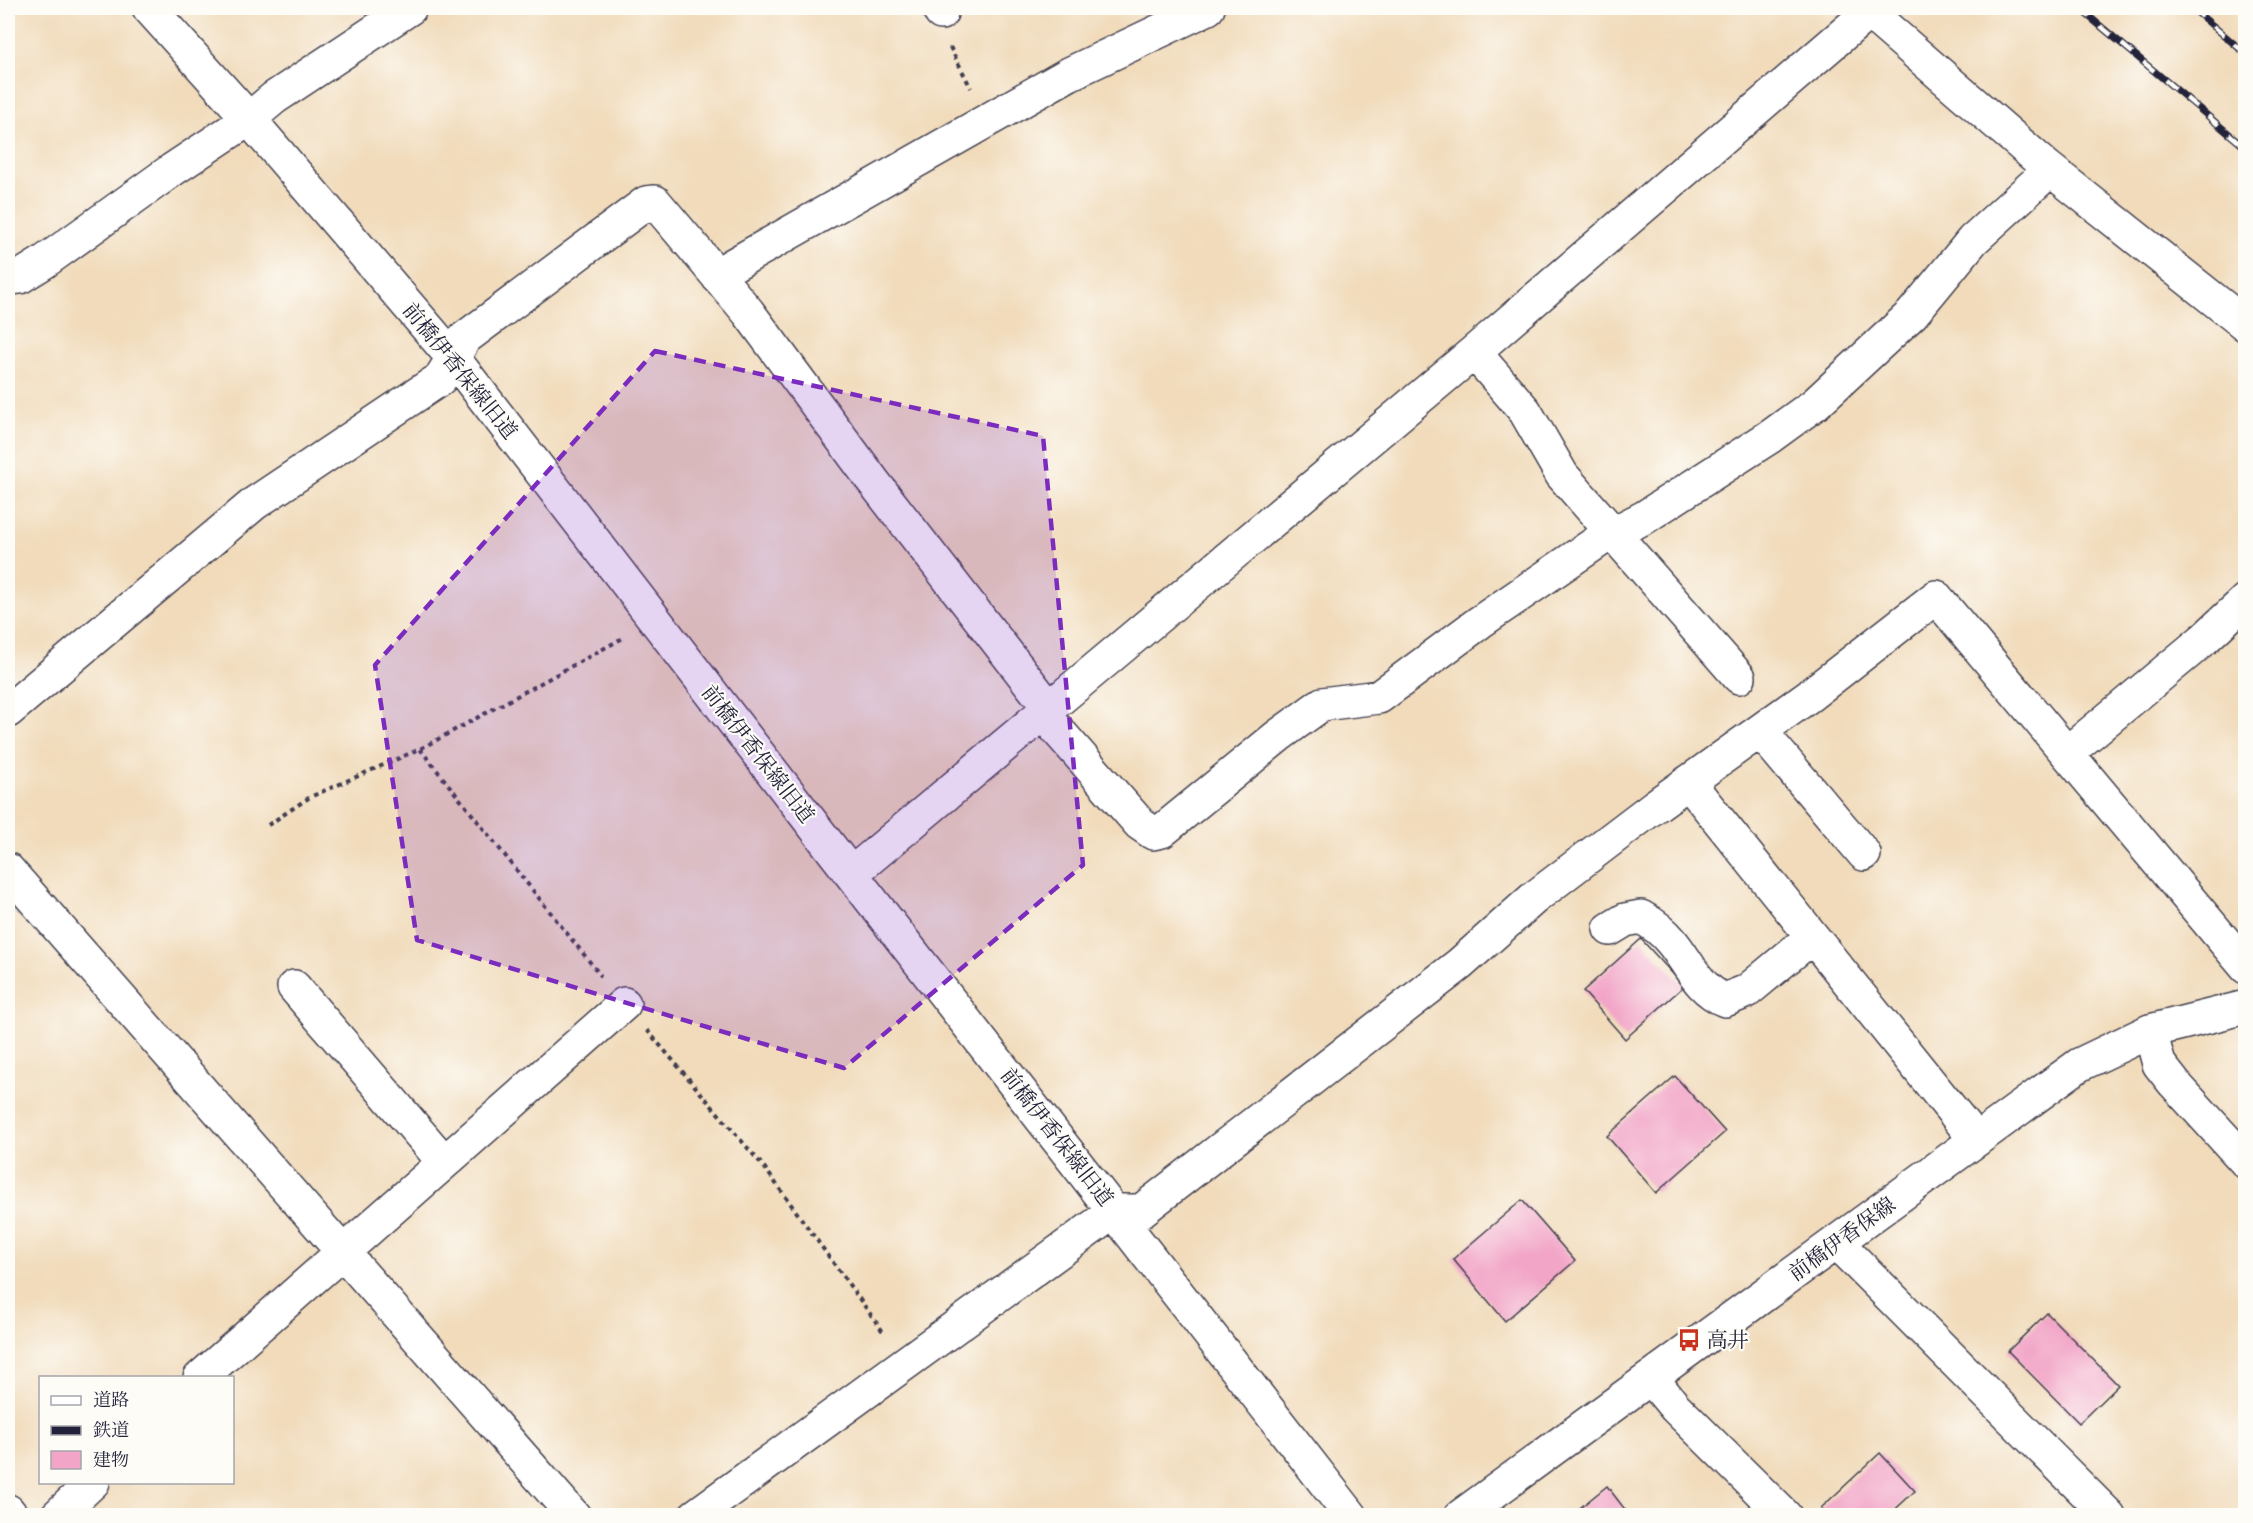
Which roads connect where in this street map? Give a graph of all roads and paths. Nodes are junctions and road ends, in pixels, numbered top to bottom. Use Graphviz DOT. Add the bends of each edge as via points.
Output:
graph roads {
  1 [pos="149,8"];
  2 [pos="410,8"];
  3 [pos="1208,8"];
  4 [pos="940,10"];
  5 [pos="1867,10"];
  6 [pos="249,119"];
  7 [pos="988,120"];
  8 [pos="2048,167"];
  9 [pos="718,277"];
  10 [pos="8,278"];
  11 [pos="2246,325"];
  12 [pos="1474,352"];
  13 [pos="454,359"];
  14 [pos="1614,533"];
  15 [pos="2246,600"];
  16 [pos="653,617"];
  17 [pos="1739,677"];
  18 [pos="1046,710"];
  19 [pos="8,711"];
  20 [pos="1760,731"];
  21 [pos="420,749"];
  22 [pos="2067,753"];
  23 [pos="1688,782"];
  24 [pos="268,825"];
  25 [pos="1864,854"];
  26 [pos="8,870"];
  27 [pos="851,874"];
  28 [pos="1610,929"];
  29 [pos="1812,937"];
  30 [pos="2246,967"];
  31 [pos="294,987"];
  32 [pos="624,1004"];
  33 [pos="2246,1006"];
  34 [pos="2150,1031"];
  35 [pos="1976,1140"];
  36 [pos="444,1162"];
  37 [pos="2246,1162"];
  38 [pos="1115,1211"];
  39 [pos="1836,1243"];
  40 [pos="343,1252"];
  41 [pos="906,1363"];
  42 [pos="201,1376"];
  43 [pos="1651,1378"];
  44 [pos="92,1484"];
  45 [pos="8,1511"];
  46 [pos="12,1515"];
  47 [pos="57,1515"];
  48 [pos="574,1515"];
  49 [pos="694,1515"];
  50 [pos="1351,1515"];
  51 [pos="1461,1515"];
  52 [pos="1785,1515"];
  53 [pos="2109,1515"];
  1 -- 6 [label="street, 前橋伊香保線旧道"];
  2 -- 6 [label="street" via="274,98"];
  3 -- 7 [label="street" via="1069,74"];
  4 -- 7 [label="path" via="940,28"];
  5 -- 8 [label="street"];
  5 -- 12 [label="street"];
  6 -- 10 [label="street" via="44,262 20,277"];
  6 -- 13 [label="street, 前橋伊香保線旧道"];
  7 -- 9 [label="street"];
  8 -- 11 [label="street"];
  8 -- 14 [label="street" via="2040,179 1973,240 1912,314 1815,404 1645,517"];
  9 -- 13 [label="street" via="656,202 646,202 465,338"];
  9 -- 18 [label="street" via="1043,700"];
  12 -- 14 [label="street" via="1525,411 1562,475"];
  12 -- 18 [label="street"];
  13 -- 16 [label="street, 前橋伊香保線旧道"];
  13 -- 19 [label="street" via="440,379 255,503"];
  14 -- 17 [label="street"];
  14 -- 18 [label="street" via="1480,622 1379,697 1322,704 1162,831 1153,833 1140,824 1053,725"];
  15 -- 22 [label="street"];
  16 -- 21 [label="path" via="636,631"];
  16 -- 27 [label="street, 前橋伊香保線旧道"];
  18 -- 27 [label="street"];
  20 -- 22 [label="street" via="1936,597"];
  20 -- 23 [label="street"];
  20 -- 25 [label="street"];
  21 -- 24 [label="path" via="310,797"];
  21 -- 32 [label="path"];
  22 -- 30 [label="street"];
  23 -- 29 [label="street"];
  23 -- 38 [label="street" via="1528,903 1460,964 1141,1211"];
  26 -- 40 [label="street"];
  27 -- 38 [label="street, 前橋伊香保線旧道"];
  28 -- 29 [label="street" via="1641,917 1655,925 1706,988 1725,1000 1747,991"];
  29 -- 35 [label="street"];
  31 -- 36 [label="street"];
  32 -- 36 [label="street"];
  32 -- 41 [label="path" via="764,1167"];
  33 -- 34 [label="street, 前橋伊香保線"];
  34 -- 35 [label="street, 前橋伊香保線" via="2079,1065"];
  34 -- 37 [label="street" via="2159,1064"];
  35 -- 39 [label="street, 前橋伊香保線"];
  36 -- 40 [label="street"];
  38 -- 41 [label="street"];
  38 -- 50 [label="street, 前橋伊香保線旧道"];
  39 -- 43 [label="street, 前橋伊香保線"];
  39 -- 53 [label="street"];
  40 -- 42 [label="street"];
  40 -- 48 [label="street"];
  41 -- 49 [label="street"];
  43 -- 51 [label="street, 前橋伊香保線"];
  43 -- 52 [label="street" via="1675,1407"];
  44 -- 47 [label="street"];
  45 -- 46 [label="street"];
}
